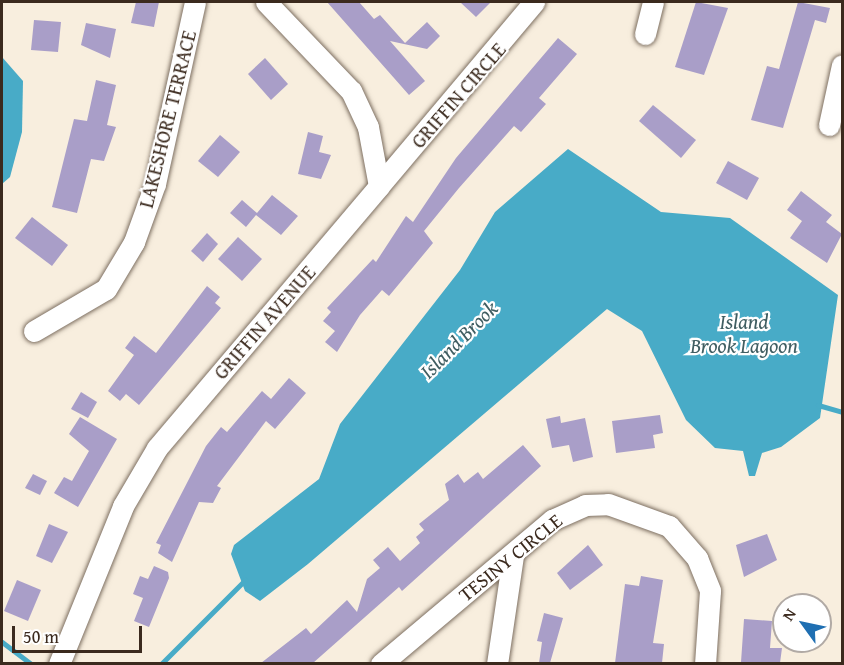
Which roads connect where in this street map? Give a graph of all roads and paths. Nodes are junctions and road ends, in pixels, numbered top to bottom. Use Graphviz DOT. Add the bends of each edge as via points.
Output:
graph roads {
  1 [pos="195,2"];
  2 [pos="266,2"];
  3 [pos="534,2"];
  4 [pos="654,2"];
  5 [pos="645,34"];
  6 [pos="843,65"];
  7 [pos="829,125"];
  8 [pos="379,186"];
  9 [pos="34,331"];
  10 [pos="513,555"];
  11 [pos="59,663"];
  12 [pos="381,663"];
  13 [pos="497,663"];
  14 [pos="705,663"];
  1 -- 9 [label="street, LAKESHORE TERRACE" via="155,184 134,242 106,289"];
  2 -- 8 [label="street" via="351,91 368,127"];
  3 -- 8 [label="street, GRIFFIN CIRCLE"];
  4 -- 5 [label="street"];
  6 -- 7 [label="street"];
  8 -- 11 [label="street, GRIFFIN AVENUE" via="157,448 123,506"];
  10 -- 12 [label="street, TESINY CIRCLE"];
  10 -- 13 [label="street"];
  10 -- 14 [label="street, TESINY CIRCLE" via="567,511 596,505 630,507 669,526 686,542 710,591"];
}
